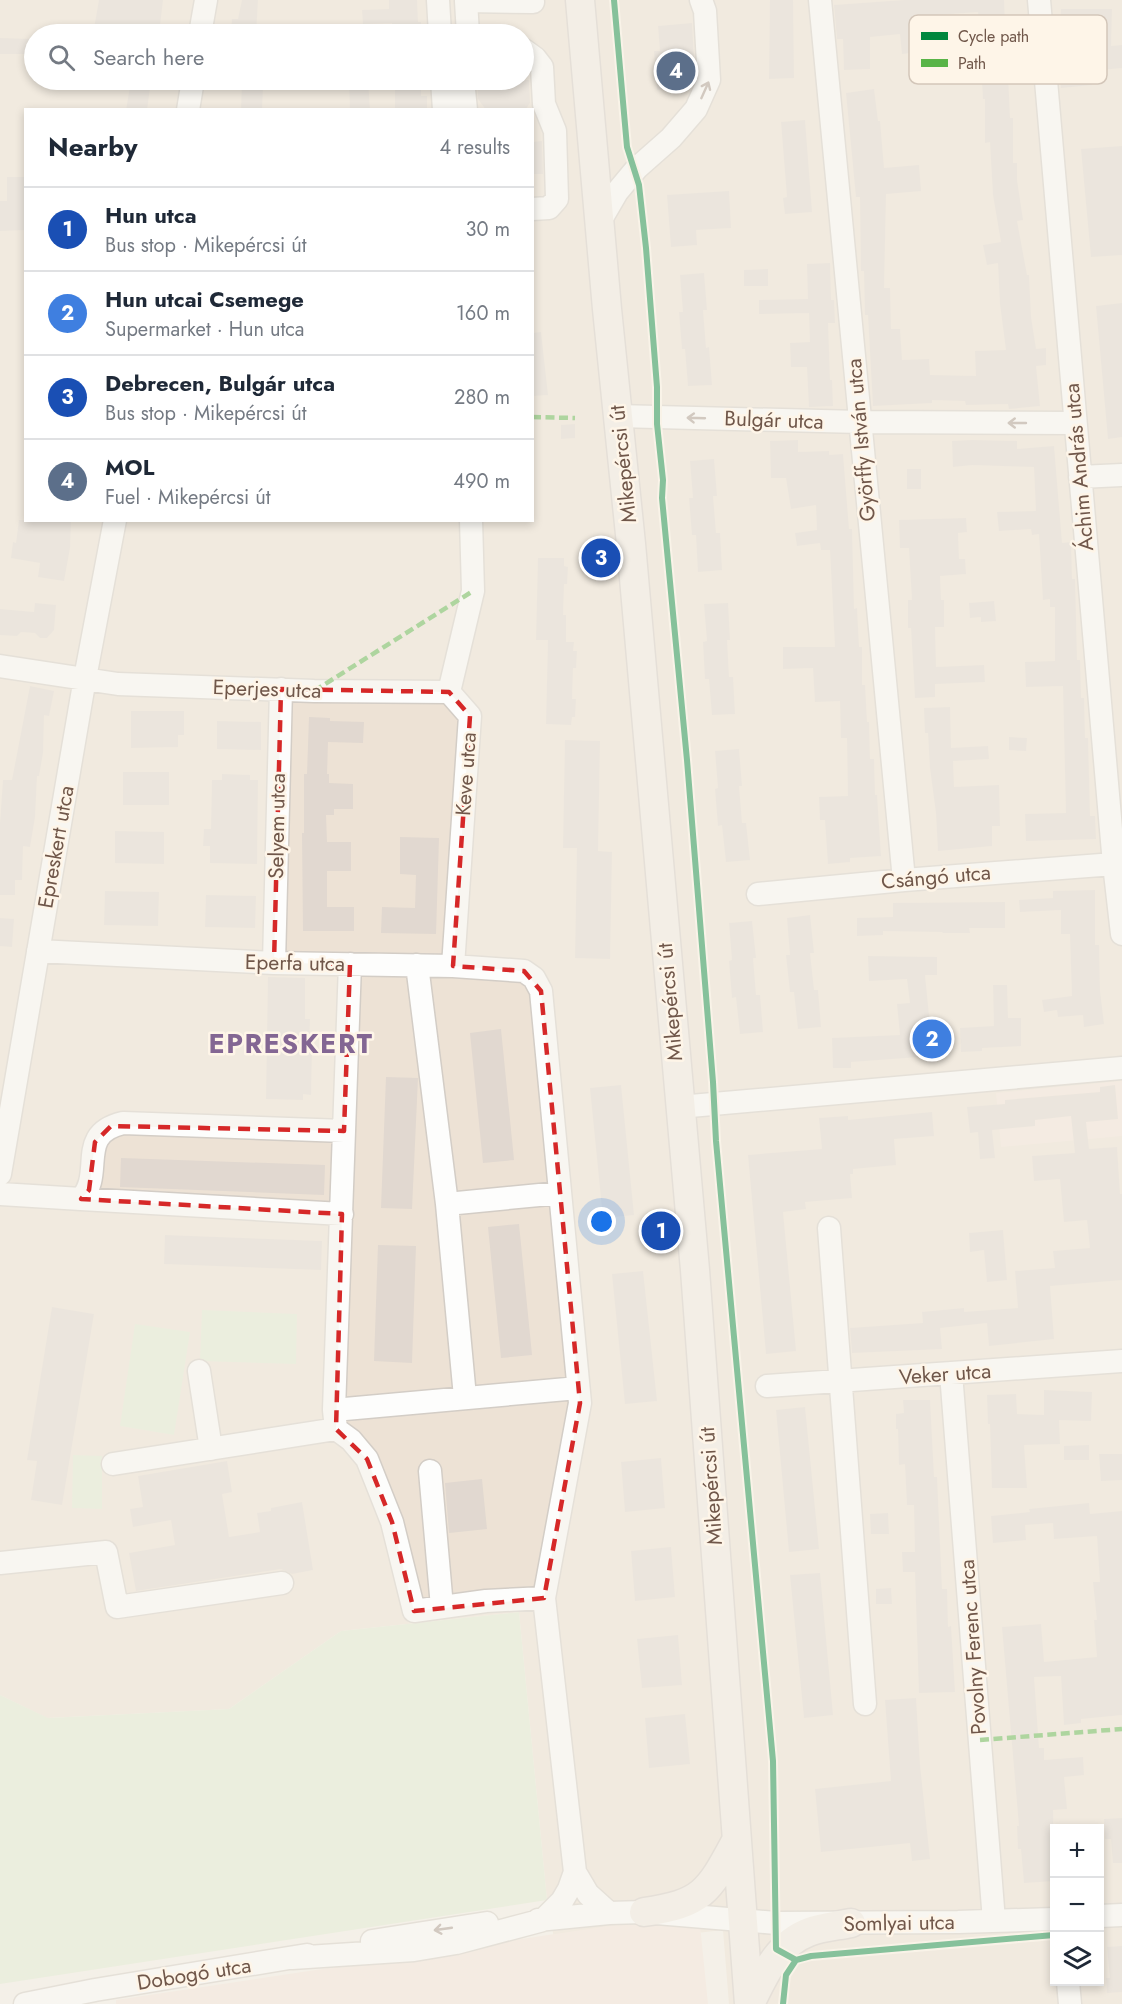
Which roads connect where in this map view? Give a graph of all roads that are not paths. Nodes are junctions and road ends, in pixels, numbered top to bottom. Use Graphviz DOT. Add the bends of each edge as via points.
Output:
graph roads {
  1 [pos="206,0"];
  2 [pos="438,0"];
  3 [pos="580,0"];
  4 [pos="701,0"];
  5 [pos="820,0"];
  6 [pos="1039,0"];
  7 [pos="533,2"];
  8 [pos="1040,15"];
  9 [pos="202,24"];
  10 [pos="439,24"];
  11 [pos="467,24"];
  12 [pos="534,57"];
  13 [pos="1046,84"];
  14 [pos="191,90"];
  15 [pos="443,90"];
  16 [pos="464,90"];
  17 [pos="188,108"];
  18 [pos="444,108"];
  19 [pos="466,108"];
  20 [pos="534,209"];
  21 [pos="599,223"];
  22 [pos="617,416"];
  23 [pos="860,422"];
  24 [pos="1075,423"];
  25 [pos="1122,475"];
  26 [pos="1080,477"];
  27 [pos="114,522"];
  28 [pos="471,522"];
  29 [pos="0,666"];
  30 [pos="85,678"];
  31 [pos="281,689"];
  32 [pos="449,692"];
  33 [pos="1114,864"];
  34 [pos="904,880"];
  35 [pos="758,894"];
  36 [pos="1122,934"];
  37 [pos="38,951"];
  38 [pos="274,963"];
  39 [pos="350,964"];
  40 [pos="417,965"];
  41 [pos="453,966"];
  42 [pos="1122,1068"];
  43 [pos="680,1107"];
  44 [pos="344,1131"];
  45 [pos="0,1174"];
  46 [pos="0,1194"];
  47 [pos="560,1194"];
  48 [pos="81,1199"];
  49 [pos="447,1204"];
  50 [pos="342,1214"];
  51 [pos="829,1228"];
  52 [pos="1122,1361"];
  53 [pos="199,1371"];
  54 [pos="951,1373"];
  55 [pos="841,1381"];
  56 [pos="767,1386"];
  57 [pos="578,1388"];
  58 [pos="465,1397"];
  59 [pos="335,1420"];
  60 [pos="211,1449"];
  61 [pos="113,1464"];
  62 [pos="430,1471"];
  63 [pos="0,1563"];
  64 [pos="282,1583"];
  65 [pos="544,1598"];
  66 [pos="442,1607"];
  67 [pos="865,1704"];
  68 [pos="736,1841"];
  69 [pos="575,1872"];
  70 [pos="644,1912"];
  71 [pos="609,1913"];
  72 [pos="1122,1915"];
  73 [pos="1104,1916"];
  74 [pos="1050,1919"];
  75 [pos="543,1920"];
  76 [pos="744,1921"];
  77 [pos="994,1921"];
  78 [pos="851,1923"];
  79 [pos="1068,1986"];
  80 [pos="25,2004"];
  81 [pos="750,2004"];
  82 [pos="1070,2004"];
  1 -- 9 [label="street"];
  2 -- 10 [label="street"];
  3 -- 21 [label="main road, Mikepércsi út"];
  21 -- 4 [label="street, one-way" via="637,168 696,109 709,80"];
  5 -- 23 [label="street, Györffy István utca"];
  6 -- 8 [label="street, Áchim András utca"];
  7 -- 11 [label="street" via="466,1"];
  12 -- 20 [label="street" via="542,67 544,104 555,131 557,199 549,208"];
  13 -- 24 [label="street, Áchim András utca"];
  14 -- 17 [label="street"];
  15 -- 18 [label="street"];
  16 -- 19 [label="street"];
  21 -- 22 [label="main road, Mikepércsi út"];
  23 -- 22 [label="street, Bulgár utca, one-way"];
  22 -- 43 [label="main road, Mikepércsi út"];
  24 -- 23 [label="street, Bulgár utca, one-way"];
  23 -- 34 [label="street, Györffy István utca"];
  24 -- 26 [label="street, Áchim András utca"];
  25 -- 26 [label="street"];
  26 -- 33 [label="street, Áchim András utca"];
  27 -- 30 [label="street, Epreskert utca"];
  28 -- 32 [label="street" via="473,591"];
  29 -- 30 [label="street, Eperjes utca"];
  30 -- 31 [label="street, Eperjes utca" via="118,684"];
  30 -- 37 [label="street, Epreskert utca"];
  31 -- 32 [label="street, Eperjes utca"];
  31 -- 38 [label="street, Selyem utca"];
  32 -- 41 [label="street, Keve utca" via="470,716"];
  33 -- 34 [label="street, Csángó utca"];
  33 -- 36 [label="street, Áchim András utca"];
  34 -- 35 [label="street, Csángó utca"];
  37 -- 38 [label="street, Eperfa utca"];
  37 -- 45 [label="street, Epreskert utca"];
  38 -- 39 [label="street, Eperfa utca"];
  39 -- 40 [label="street, Eperfa utca"];
  39 -- 44 [label="street"];
  40 -- 41 [label="street, Eperfa utca"];
  40 -- 49 [label="street"];
  41 -- 47 [label="street, Eperfa utca" via="524,970 541,991"];
  42 -- 43 [label="street"];
  43 -- 68 [label="main road, Mikepércsi út"];
  44 -- 48 [label="street" via="123,1123 111,1126 95,1142 89,1190"];
  44 -- 50 [label="street"];
  46 -- 48 [label="street"];
  47 -- 49 [label="street"];
  47 -- 57 [label="street"];
  48 -- 50 [label="street"];
  49 -- 58 [label="street"];
  50 -- 59 [label="street"];
  51 -- 55 [label="street"];
  52 -- 54 [label="street, Veker utca"];
  53 -- 60 [label="street"];
  54 -- 55 [label="street, Veker utca"];
  54 -- 77 [label="street, Povolny Ferenc utca"];
  55 -- 56 [label="street, Veker utca"];
  55 -- 67 [label="street"];
  57 -- 58 [label="street"];
  57 -- 65 [label="street" via="580,1403"];
  58 -- 59 [label="street"];
  59 -- 60 [label="street"];
  59 -- 66 [label="street" via="367,1459 392,1522 414,1611"];
  60 -- 61 [label="street"];
  62 -- 66 [label="street"];
  63 -- 64 [label="street" via="106,1552 117,1607"];
  65 -- 66 [label="street" via="486,1600"];
  65 -- 69 [label="street"];
  68 -- 70 [label="main road" via="721,1869 696,1899 681,1906"];
  68 -- 76 [label="main road, Mikepércsi út"];
  69 -- 71 [label="street" via="588,1894"];
  69 -- 75 [label="street" via="562,1901"];
  70 -- 71 [label="street, Dobogó utca"];
  70 -- 76 [label="street, Dobogó utca"];
  71 -- 75 [label="street, Dobogó utca"];
  72 -- 73 [label="street"];
  74 -- 77 [label="street, Somlyai utca"];
  75 -- 80 [label="street, Dobogó utca" via="419,1932"];
  76 -- 78 [label="street, Somlyai utca"];
  76 -- 81 [label="main road, Mikepércsi út"];
  77 -- 78 [label="street, Somlyai utca"];
  78 -- 81 [label="main road" via="809,1932 791,1941 774,1959"];
  79 -- 82 [label="street"];
}
